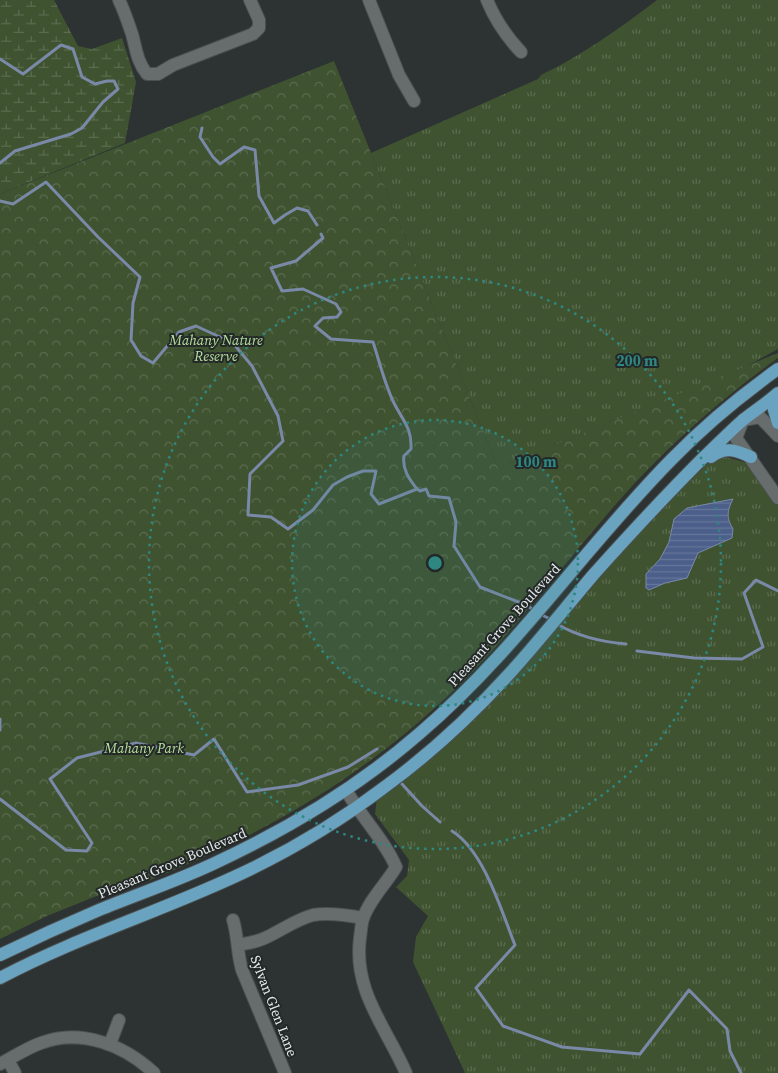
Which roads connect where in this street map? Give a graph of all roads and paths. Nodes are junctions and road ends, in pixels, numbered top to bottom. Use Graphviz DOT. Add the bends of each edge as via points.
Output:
graph roads {
  1 [pos="119,0"];
  2 [pos="250,0"];
  3 [pos="369,0"];
  4 [pos="487,0"];
  5 [pos="521,52"];
  6 [pos="414,101"];
  7 [pos="778,369"];
  8 [pos="778,393"];
  9 [pos="731,405"];
  10 [pos="743,420"];
  11 [pos="778,424"];
  12 [pos="778,436"];
  13 [pos="750,457"];
  14 [pos="687,475"];
  15 [pos="778,498"];
  16 [pos="346,790"];
  17 [pos="356,808"];
  18 [pos="363,918"];
  19 [pos="233,920"];
  20 [pos="238,945"];
  21 [pos="0,955"];
  22 [pos="0,978"];
  23 [pos="119,1020"];
  24 [pos="110,1044"];
  25 [pos="4,1062"];
  26 [pos="15,1073"];
  27 [pos="154,1073"];
  28 [pos="285,1073"];
  29 [pos="406,1073"];
  1 -- 2 [label="street" via="137,56 147,74 158,74 252,34 259,28 259,20"];
  3 -- 6 [label="street" via="399,74"];
  4 -- 5 [label="street" via="501,28"];
  7 -- 9 [label="main road, Pleasant Grove Boulevard"];
  8 -- 10 [label="main road"];
  8 -- 11 [label="main road" via="774,410"];
  9 -- 10 [label="street"];
  9 -- 16 [label="main road, Pleasant Grove Boulevard" via="672,459 623,512 476,682 396,754"];
  10 -- 12 [label="street" via="760,417"];
  10 -- 13 [label="street" via="736,438"];
  10 -- 14 [label="main road"];
  13 -- 14 [label="main road" via="737,450 716,452"];
  13 -- 15 [label="street"];
  14 -- 17 [label="main road" via="492,692 449,735"];
  16 -- 17 [label="street"];
  16 -- 21 [label="main road, Pleasant Grove Boulevard" via="236,853 70,922"];
  17 -- 18 [label="street" via="390,852 396,867"];
  17 -- 22 [label="main road" via="250,869 29,962"];
  18 -- 20 [label="street" via="313,915 266,938"];
  18 -- 29 [label="street" via="359,967 364,988"];
  19 -- 20 [label="street, Sylvan Glen Lane"];
  20 -- 28 [label="street, Sylvan Glen Lane" via="242,970"];
  23 -- 24 [label="street"];
  24 -- 25 [label="street" via="54,1039"];
  24 -- 27 [label="street"];
  25 -- 26 [label="street"];
}
